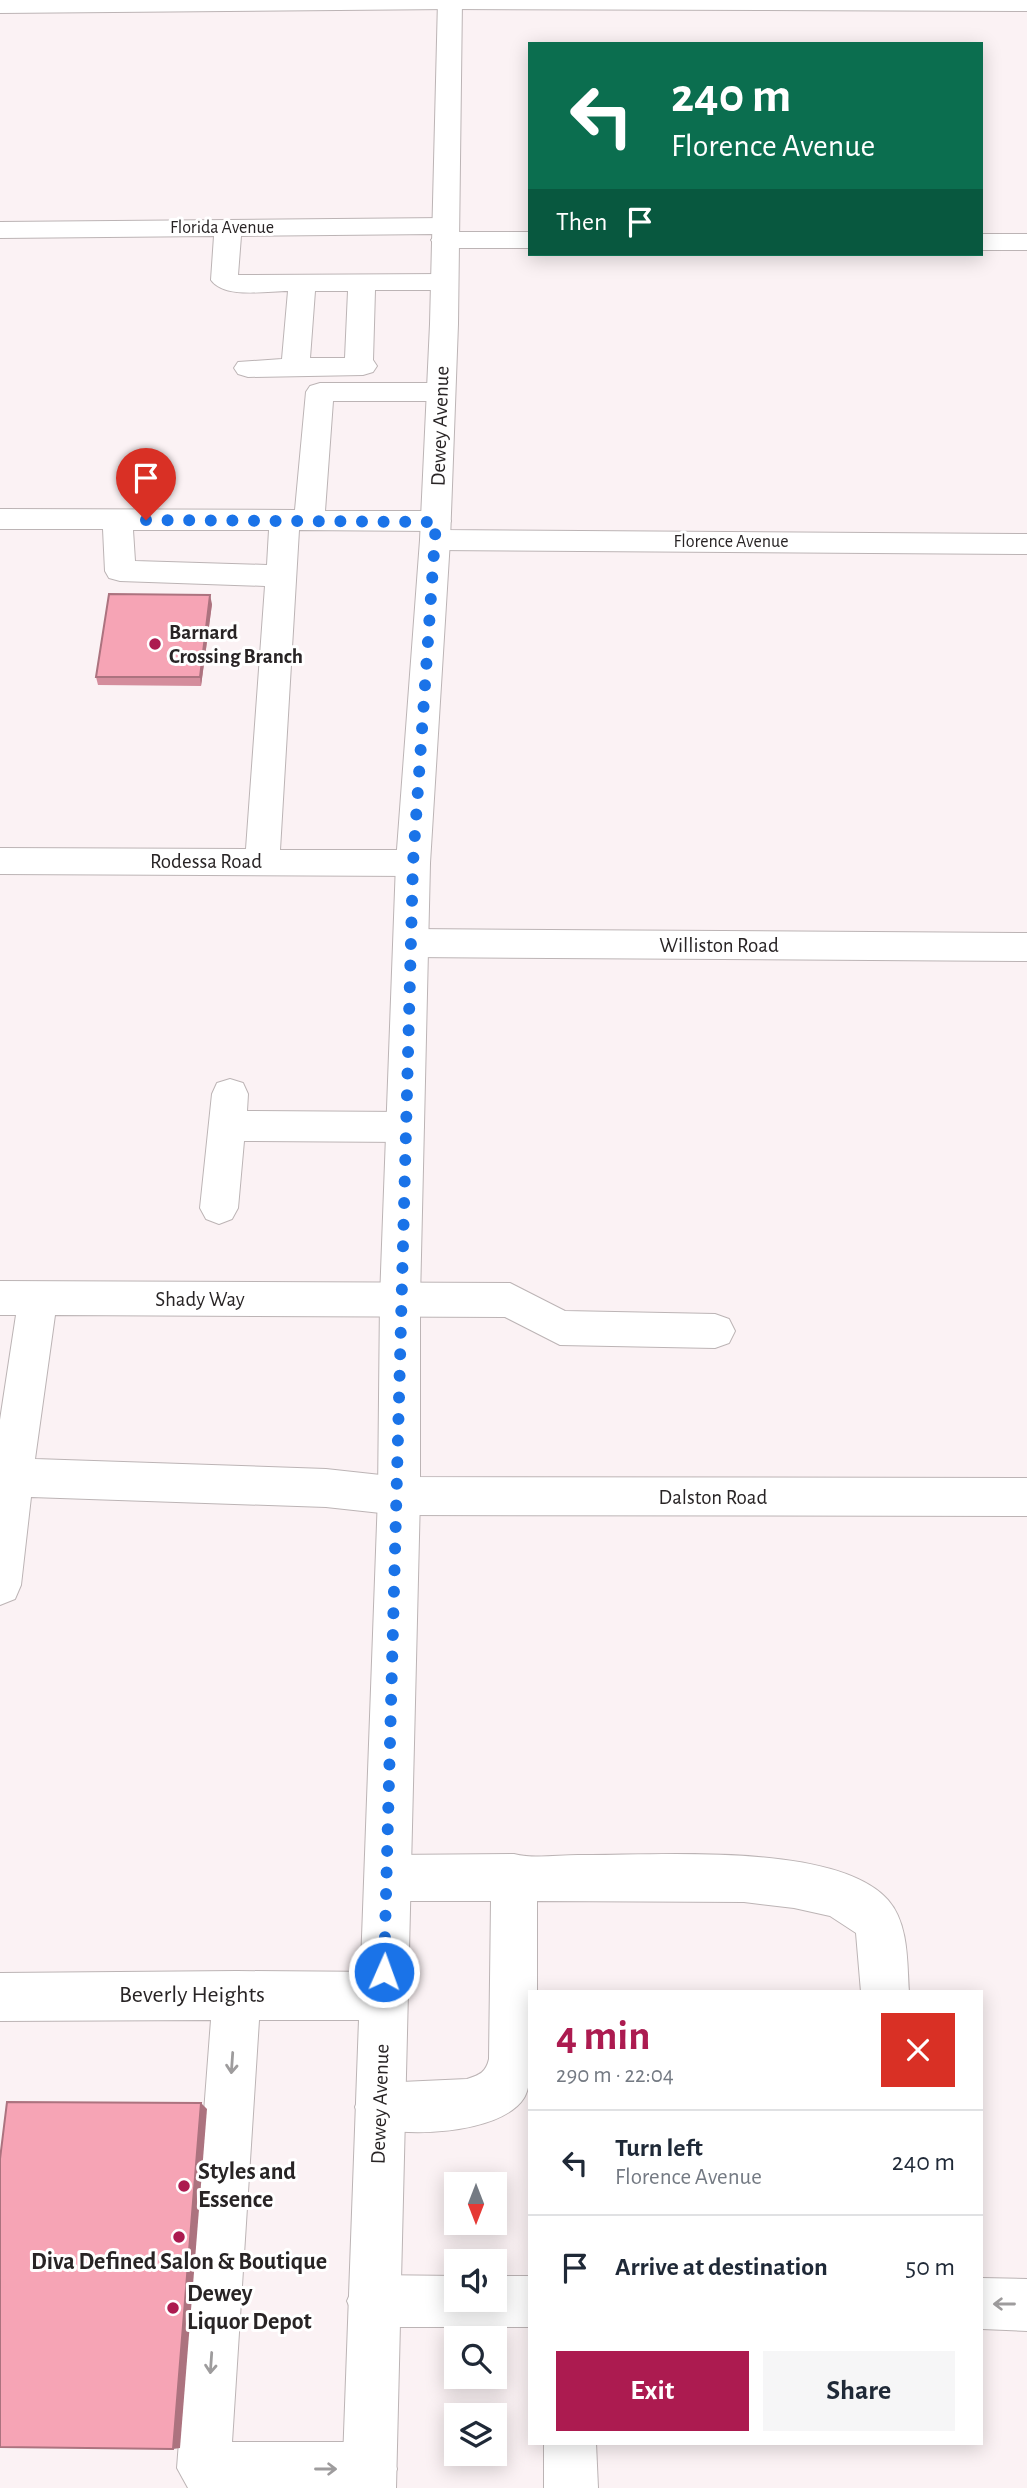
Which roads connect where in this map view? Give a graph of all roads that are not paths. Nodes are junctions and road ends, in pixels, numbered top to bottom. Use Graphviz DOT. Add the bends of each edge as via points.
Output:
graph roads {
  1 [pos="450,1"];
  2 [pos="218,2"];
  3 [pos="331,2"];
  4 [pos="1027,4"];
  5 [pos="0,6"];
  6 [pos="228,228"];
  7 [pos="0,230"];
  8 [pos="444,233"];
  9 [pos="528,240"];
  10 [pos="983,242"];
  11 [pos="1027,242"];
  12 [pos="362,282"];
  13 [pos="443,282"];
  14 [pos="302,283"];
  15 [pos="359,366"];
  16 [pos="295,367"];
  17 [pos="248,368"];
  18 [pos="442,379"];
  19 [pos="0,519"];
  20 [pos="118,519"];
  21 [pos="297,521"];
  22 [pos="435,531"];
  23 [pos="1027,544"];
  24 [pos="281,576"];
  25 [pos="0,861"];
  26 [pos="262,862"];
  27 [pos="413,863"];
  28 [pos="411,943"];
  29 [pos="1027,947"];
  30 [pos="405,1127"];
  31 [pos="219,1208"];
  32 [pos="19,1298"];
  33 [pos="400,1299"];
  34 [pos="715,1331"];
  35 [pos="12,1478"];
  36 [pos="399,1496"];
  37 [pos="1027,1497"];
  38 [pos="0,1585"];
  39 [pos="514,1877"];
  40 [pos="388,1878"];
  41 [pos="885,1990"];
  42 [pos="237,1994"];
  43 [pos="384,1996"];
  44 [pos="0,1997"];
  45 [pos="379,2107"];
  46 [pos="373,2301"];
  47 [pos="528,2302"];
  48 [pos="983,2304"];
  49 [pos="1027,2305"];
  50 [pos="570,2445"];
  51 [pos="370,2479"];
  52 [pos="571,2488"];
  1 -- 3 [label="street"];
  1 -- 4 [label="street"];
  1 -- 8 [label="street, Dewey Avenue"];
  2 -- 3 [label="street"];
  2 -- 5 [label="street"];
  6 -- 7 [label="street, Florida Avenue"];
  6 -- 8 [label="street, Florida Avenue"];
  6 -- 14 [label="street" via="224,280"];
  8 -- 9 [label="street, Florida Avenue"];
  8 -- 13 [label="street, Dewey Avenue"];
  10 -- 11 [label="street"];
  12 -- 13 [label="street"];
  12 -- 14 [label="street"];
  12 -- 15 [label="street"];
  13 -- 18 [label="street, Dewey Avenue"];
  14 -- 16 [label="street"];
  15 -- 16 [label="street"];
  15 -- 18 [label="street"];
  16 -- 17 [label="street"];
  18 -- 21 [label="street" via="320,392"];
  18 -- 22 [label="street, Dewey Avenue"];
  19 -- 20 [label="street, Florence Avenue"];
  20 -- 21 [label="street, Florence Avenue"];
  20 -- 24 [label="street" via="120,571"];
  21 -- 22 [label="street, Florence Avenue"];
  21 -- 24 [label="street"];
  22 -- 23 [label="street, Florence Avenue"];
  22 -- 27 [label="street, Dewey Avenue"];
  24 -- 26 [label="street"];
  25 -- 26 [label="street, Rodessa Road"];
  26 -- 27 [label="street, Rodessa Road"];
  27 -- 28 [label="street, Dewey Avenue"];
  28 -- 29 [label="street, Williston Road"];
  28 -- 30 [label="street, Dewey Avenue"];
  30 -- 31 [label="street" via="228,1110"];
  30 -- 33 [label="street, Dewey Avenue"];
  32 -- 33 [label="street, Shady Way"];
  32 -- 35 [label="street"];
  33 -- 34 [label="street, Shady Way" via="510,1300 560,1328"];
  33 -- 36 [label="street, Dewey Avenue"];
  35 -- 36 [label="street, Dalston Road" via="326,1488"];
  35 -- 38 [label="street"];
  36 -- 37 [label="street, Dalston Road"];
  36 -- 40 [label="street, Dewey Avenue"];
  39 -- 40 [label="street"];
  39 -- 41 [label="street" via="744,1879 826,1892 854,1902 873,1918 881,1944"];
  39 -- 45 [label="street" via="513,2059 506,2083 468,2104"];
  40 -- 43 [label="street, Dewey Avenue"];
  42 -- 43 [label="street, Beverly Heights"];
  42 -- 44 [label="street, Beverly Heights"];
  42 -- 51 [label="street, one-way" via="204,2468"];
  43 -- 45 [label="street, Dewey Avenue"];
  45 -- 46 [label="street, Dewey Avenue"];
  46 -- 47 [label="street"];
  46 -- 51 [label="street, Dewey Avenue"];
  49 -- 48 [label="street, one-way"];
  50 -- 52 [label="street"];
}
